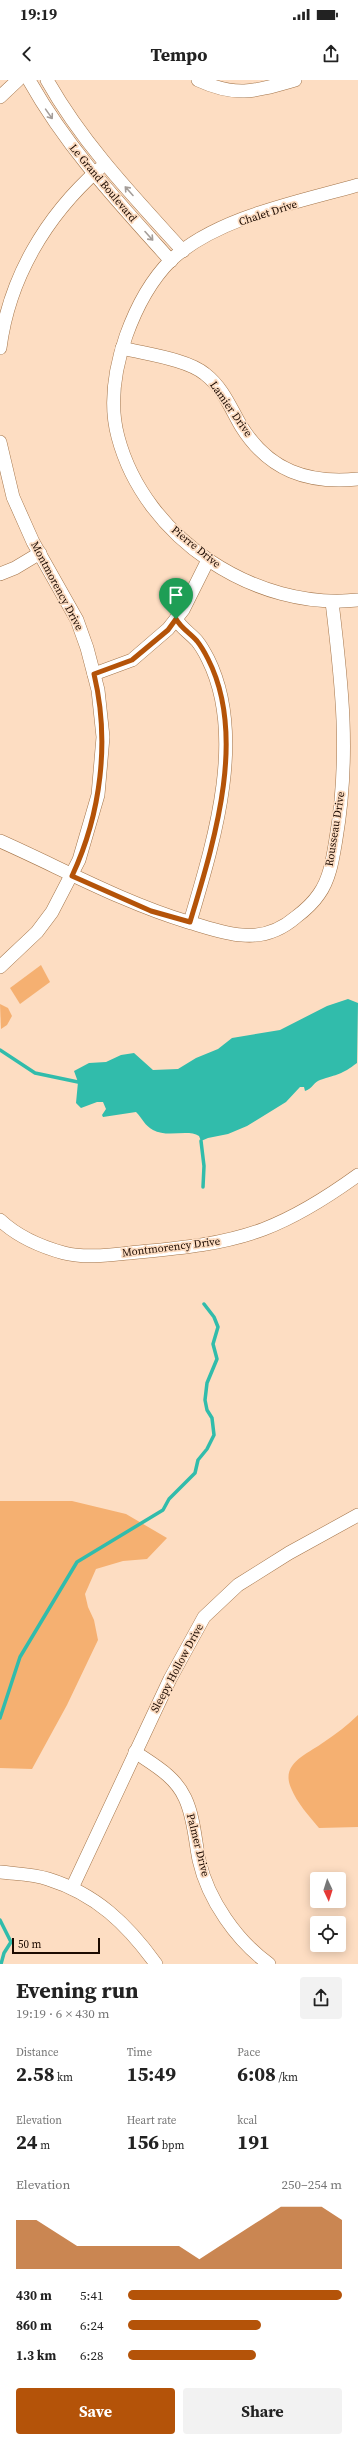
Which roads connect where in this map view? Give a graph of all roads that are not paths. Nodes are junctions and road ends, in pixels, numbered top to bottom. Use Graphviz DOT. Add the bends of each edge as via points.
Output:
graph roads {
  1 [pos="18,80"];
  2 [pos="29,80"];
  3 [pos="47,80"];
  4 [pos="198,80"];
  5 [pos="295,80"];
  6 [pos="0,97"];
  7 [pos="104,164"];
  8 [pos="93,174"];
  9 [pos="358,185"];
  10 [pos="183,251"];
  11 [pos="171,260"];
  12 [pos="0,348"];
  13 [pos="122,348"];
  14 [pos="0,442"];
  15 [pos="358,479"];
  16 [pos="40,553"];
  17 [pos="208,560"];
  18 [pos="0,574"];
  19 [pos="358,600"];
  20 [pos="332,602"];
  21 [pos="176,619"];
  22 [pos="94,674"];
  23 [pos="0,841"];
  24 [pos="72,876"];
  25 [pos="190,922"];
  26 [pos="0,968"];
  27 [pos="358,1175"];
  28 [pos="3,1228"];
  29 [pos="358,1515"];
  30 [pos="134,1752"];
  31 [pos="0,1872"];
  32 [pos="72,1888"];
  33 [pos="156,1964"];
  34 [pos="269,1964"];
  1 -- 6 [label="street"];
  2 -- 8 [label="street, Le Grand Boulevard, one-way" via="46,109"];
  3 -- 7 [label="street, Le Grand Boulevard"];
  4 -- 5 [label="street" via="216,88 247,92"];
  7 -- 8 [label="street"];
  10 -- 7 [label="street, Le Grand Boulevard, one-way"];
  8 -- 11 [label="street, Le Grand Boulevard, one-way"];
  8 -- 12 [label="street" via="65,201 42,232 9,302"];
  9 -- 10 [label="street, Chalet Drive" via="251,217 216,231"];
  10 -- 11 [label="street, Pierre Drive"];
  11 -- 13 [label="street, Pierre Drive" via="148,288"];
  13 -- 15 [label="street, Lamier Drive" via="186,365 206,374 220,389 242,426 260,448 277,464 293,473 320,480"];
  13 -- 17 [label="street, Pierre Drive" via="114,383 114,409 118,437 128,462 143,491 172,530"];
  14 -- 16 [label="street, Montmorency Drive" via="13,497"];
  16 -- 18 [label="street"];
  16 -- 22 [label="street, Montmorency Drive" via="77,620"];
  17 -- 20 [label="street, Pierre Drive" via="236,577 276,592"];
  17 -- 21 [label="street"];
  19 -- 20 [label="street, Pierre Drive"];
  20 -- 25 [label="street, Rousseau Drive" via="344,701 345,751 338,825 331,865 320,894 288,924 257,935 221,932"];
  21 -- 22 [label="street" via="168,630 132,660"];
  21 -- 25 [label="street" via="198,642 208,660 221,694 224,720 225,765 220,806 214,841"];
  22 -- 24 [label="street, Montmorency Drive" via="103,737 98,795"];
  23 -- 24 [label="street, Rousseau Drive"];
  24 -- 25 [label="street, Rousseau Drive" via="151,911"];
  24 -- 26 [label="street, Montmorency Drive" via="52,912 37,932"];
  27 -- 28 [label="street, Montmorency Drive" via="319,1202 265,1229 192,1246 106,1256 65,1253"];
  29 -- 30 [label="street, Sleepy Hollow Drive" via="238,1585 219,1601 204,1617 189,1642"];
  30 -- 32 [label="street, Sleepy Hollow Drive"];
  30 -- 34 [label="street, Palmer Drive" via="164,1771 185,1798 200,1862 213,1898 241,1938 257,1956"];
  31 -- 32 [label="street" via="47,1878"];
  32 -- 33 [label="street" via="82,1891 110,1910"];
}
